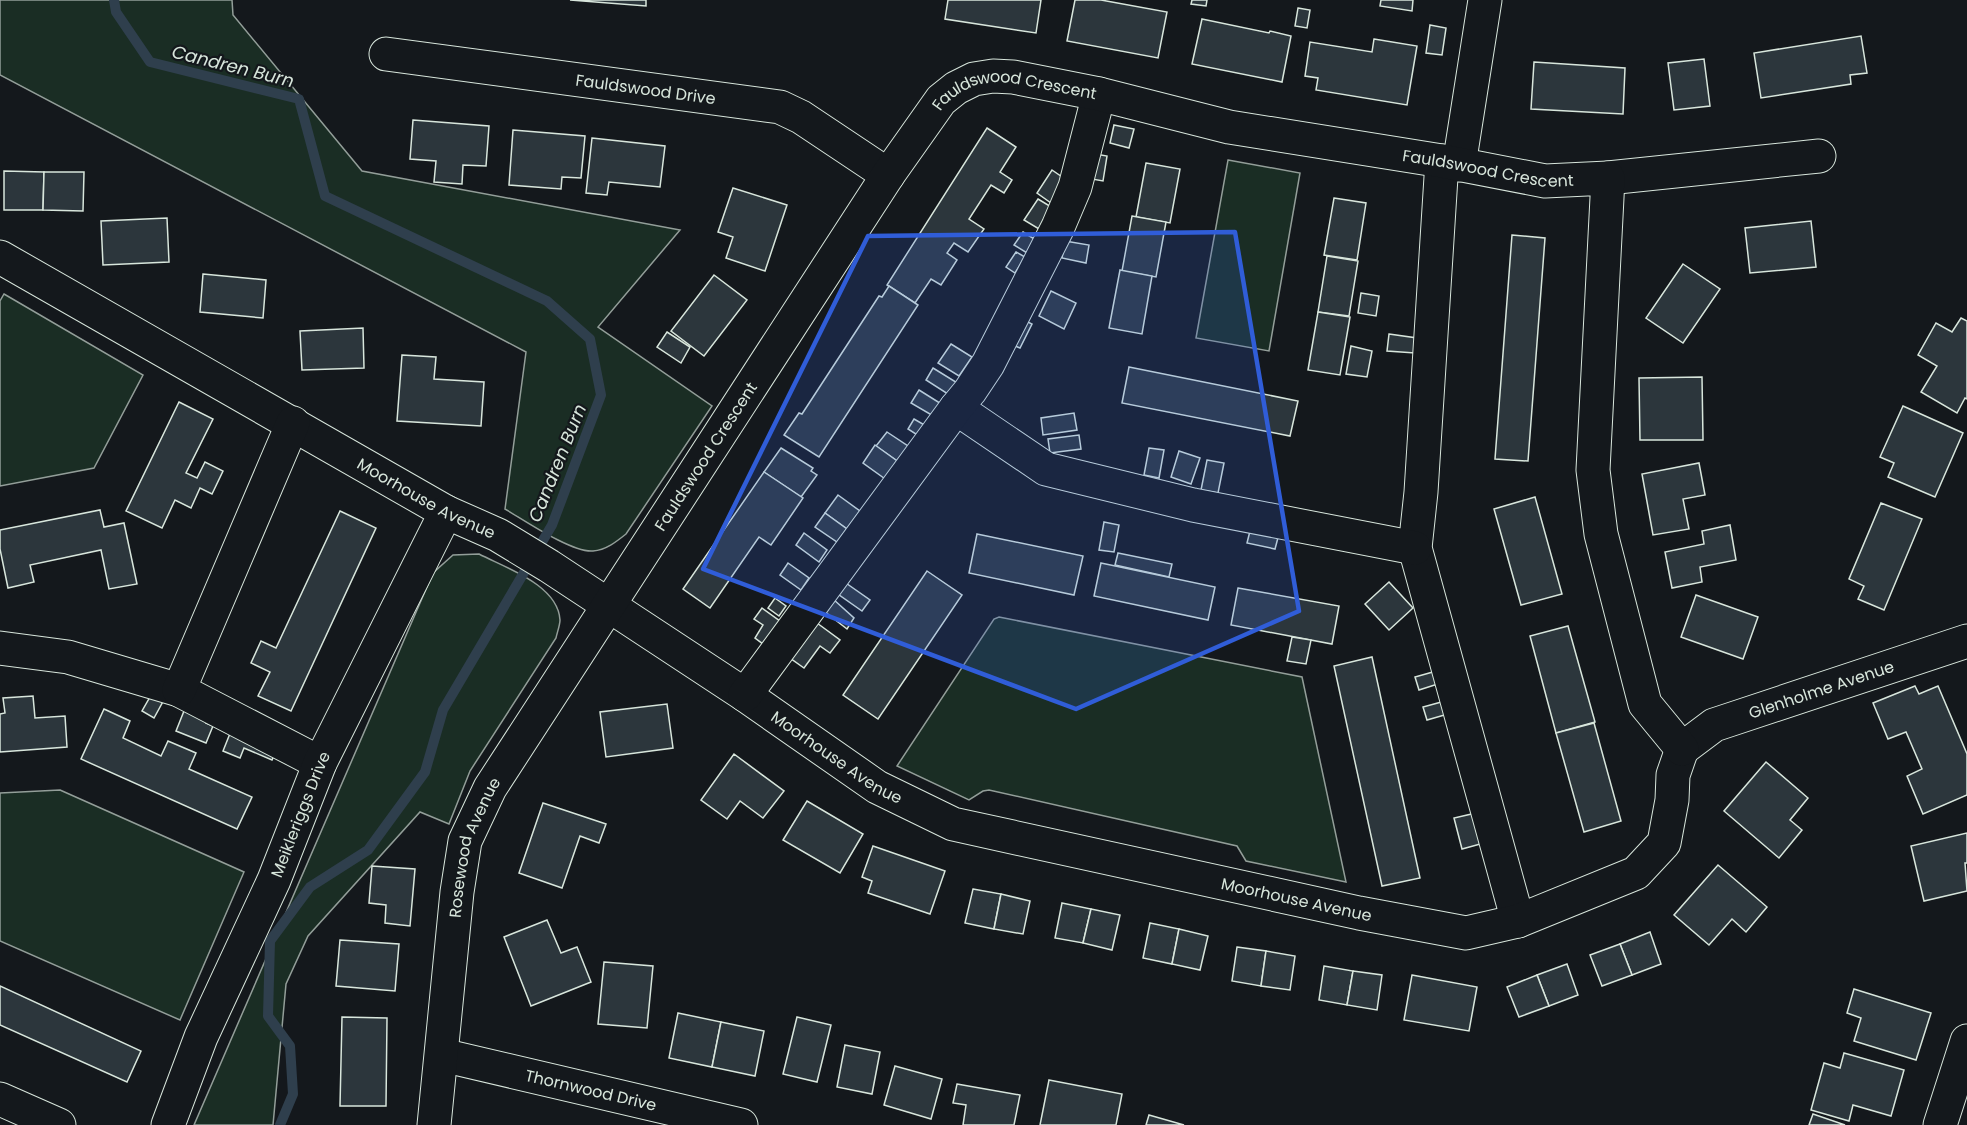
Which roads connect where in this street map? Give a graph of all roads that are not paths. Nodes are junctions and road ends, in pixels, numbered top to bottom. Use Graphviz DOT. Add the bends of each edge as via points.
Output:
graph roads {
  1 [pos="1485,0"];
  2 [pos="386,54"];
  3 [pos="1099,94"];
  4 [pos="1819,156"];
  5 [pos="1450,163"];
  6 [pos="888,175"];
  7 [pos="1608,178"];
  8 [pos="0,257"];
  9 [pos="956,408"];
  10 [pos="293,423"];
  11 [pos="446,512"];
  12 [pos="1415,548"];
  13 [pos="609,604"];
  14 [pos="1967,641"];
  15 [pos="0,648"];
  16 [pos="179,690"];
  17 [pos="745,695"];
  18 [pos="1682,749"];
  19 [pos="320,763"];
  20 [pos="1518,921"];
  21 [pos="1967,1041"];
  22 [pos="442,1055"];
  23 [pos="2,1104"];
  24 [pos="59,1125"];
  25 [pos="168,1125"];
  26 [pos="434,1125"];
  27 [pos="741,1125"];
  28 [pos="1941,1125"];
  1 -- 5 [label="street"];
  2 -- 6 [label="street, Fauldswood Drive" via="780,107"];
  3 -- 5 [label="street, Fauldswood Crescent" via="1230,127"];
  3 -- 6 [label="street, Fauldswood Crescent" via="1013,77 974,79 940,100"];
  3 -- 9 [label="street" via="1075,187 1058,227 988,364"];
  4 -- 7 [label="street, Fauldswood Crescent"];
  5 -- 7 [label="street, Fauldswood Crescent" via="1545,181"];
  5 -- 12 [label="street"];
  6 -- 13 [label="street, Fauldswood Crescent"];
  7 -- 18 [label="street" via="1593,470 1601,534 1646,704"];
  8 -- 10 [label="street, Moorhouse Avenue"];
  9 -- 12 [label="street" via="1046,469 1193,505"];
  9 -- 17 [label="street"];
  10 -- 11 [label="street, Moorhouse Avenue"];
  10 -- 16 [label="street"];
  11 -- 13 [label="street, Moorhouse Avenue" via="498,536"];
  11 -- 19 [label="street, Meikleriggs Drive"];
  12 -- 20 [label="street"];
  13 -- 17 [label="street, Moorhouse Avenue"];
  13 -- 22 [label="street, Rosewood Avenue" via="490,789 465,841"];
  14 -- 18 [label="street, Glenholme Avenue" via="1714,725"];
  15 -- 16 [label="street" via="68,657"];
  16 -- 19 [label="street"];
  17 -- 20 [label="street, Moorhouse Avenue" via="877,787 953,824 1466,933"];
  18 -- 20 [label="street, Moorhouse Avenue" via="1673,775 1664,843 1636,873"];
  19 -- 25 [label="street, Meikleriggs Drive" via="274,880 201,1037"];
  21 -- 28 [label="street"];
  22 -- 26 [label="street, Rosewood Avenue"];
  22 -- 27 [label="street, Thornwood Drive"];
  23 -- 24 [label="street"];
}
